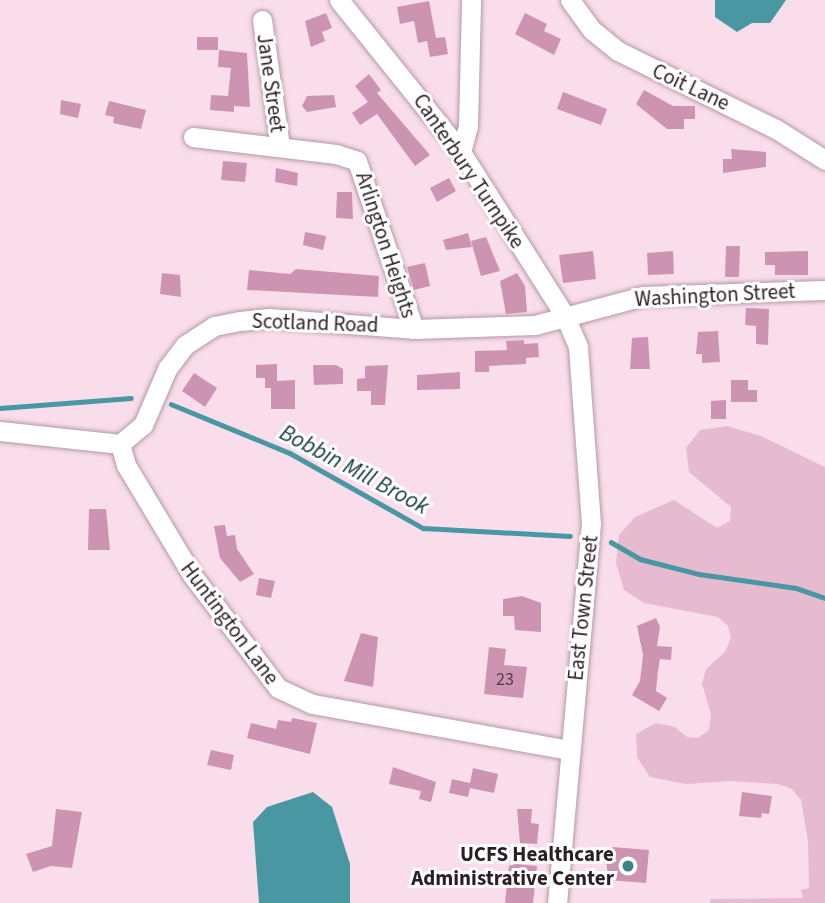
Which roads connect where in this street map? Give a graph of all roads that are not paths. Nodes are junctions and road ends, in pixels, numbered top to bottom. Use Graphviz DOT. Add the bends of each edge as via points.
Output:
graph roads {
  1 [pos="339,0"];
  2 [pos="471,0"];
  3 [pos="570,0"];
  4 [pos="262,20"];
  5 [pos="192,137"];
  6 [pos="279,147"];
  7 [pos="461,152"];
  8 [pos="825,160"];
  9 [pos="825,290"];
  10 [pos="565,316"];
  11 [pos="414,329"];
  12 [pos="0,431"];
  13 [pos="120,444"];
  14 [pos="569,750"];
  15 [pos="557,903"];
  1 -- 7 [label="street, Canterbury Turnpike"];
  2 -- 7 [label="street" via="468,126"];
  3 -- 8 [label="street, Coit Lane" via="586,23 618,51 767,124"];
  4 -- 6 [label="street, Jane Street"];
  5 -- 6 [label="street, Arlington Heights"];
  6 -- 11 [label="street, Arlington Heights" via="336,154 358,162"];
  7 -- 10 [label="street, Canterbury Turnpike"];
  9 -- 10 [label="street, Washington Street" via="643,296"];
  10 -- 11 [label="street, Scotland Road" via="535,326"];
  10 -- 14 [label="street, East Town Street" via="578,347 591,523"];
  11 -- 13 [label="street, Scotland Road" via="269,318 214,326 185,345 167,369 143,425"];
  12 -- 13 [label="street"];
  13 -- 14 [label="street, Huntington Lane" via="126,465 192,575 278,688 313,704"];
  14 -- 15 [label="street, East Town Street"];
}
